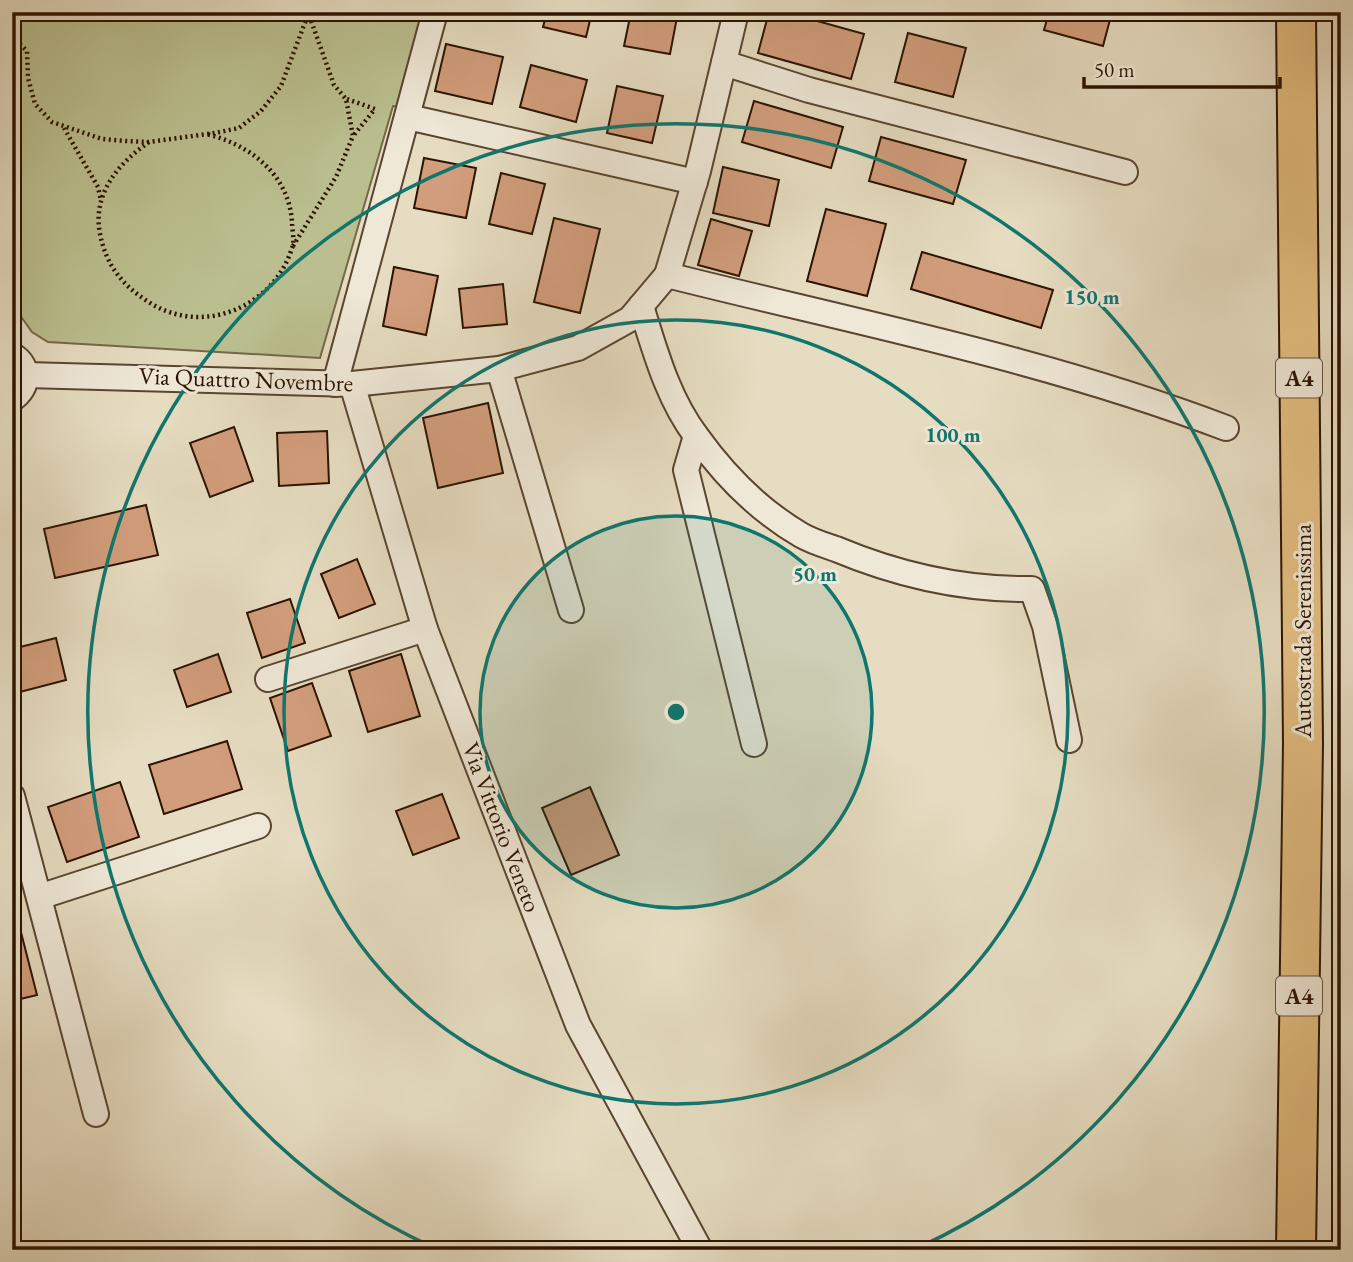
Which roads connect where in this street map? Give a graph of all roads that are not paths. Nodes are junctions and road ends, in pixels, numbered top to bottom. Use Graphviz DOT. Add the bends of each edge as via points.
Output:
graph roads {
  1 [pos="435,12"];
  2 [pos="736,12"];
  3 [pos="1296,12"];
  4 [pos="724,63"];
  5 [pos="408,117"];
  6 [pos="1125,172"];
  7 [pos="695,182"];
  8 [pos="667,275"];
  9 [pos="641,306"];
  10 [pos="19,365"];
  11 [pos="499,369"];
  12 [pos="344,384"];
  13 [pos="12,399"];
  14 [pos="1226,428"];
  15 [pos="696,436"];
  16 [pos="571,610"];
  17 [pos="425,629"];
  18 [pos="268,679"];
  19 [pos="1069,740"];
  20 [pos="754,744"];
  21 [pos="12,796"];
  22 [pos="258,826"];
  23 [pos="39,897"];
  24 [pos="96,1114"];
  25 [pos="700,1250"];
  26 [pos="1296,1250"];
  1 -- 5 [label="street"];
  2 -- 4 [label="street, Via Quattro Novembre"];
  3 -- 26 [label="highway, Autostrada Serenissima / A4" via="1303,729"];
  4 -- 6 [label="street" via="809,90"];
  4 -- 7 [label="street, Via Quattro Novembre"];
  5 -- 7 [label="street"];
  5 -- 12 [label="street"];
  7 -- 8 [label="street, Via Quattro Novembre"];
  8 -- 9 [label="street, Via Quattro Novembre"];
  8 -- 14 [label="street" via="865,321 1139,394"];
  9 -- 11 [label="street, Via Quattro Novembre" via="630,320 578,348"];
  9 -- 15 [label="street" via="664,378"];
  10 -- 12 [label="street, Via Quattro Novembre"];
  10 -- 13 [label="street" via="24,388"];
  11 -- 12 [label="street, Via Quattro Novembre"];
  11 -- 16 [label="street"];
  12 -- 17 [label="street, Via Vittorio Veneto"];
  15 -- 19 [label="street" via="743,492 802,536 875,565 932,579 990,590 1032,589 1045,626"];
  15 -- 20 [label="street" via="686,470"];
  17 -- 18 [label="street"];
  17 -- 25 [label="street, Via Vittorio Veneto" via="578,1025"];
  21 -- 23 [label="street"];
  22 -- 23 [label="street"];
  23 -- 24 [label="street"];
}
